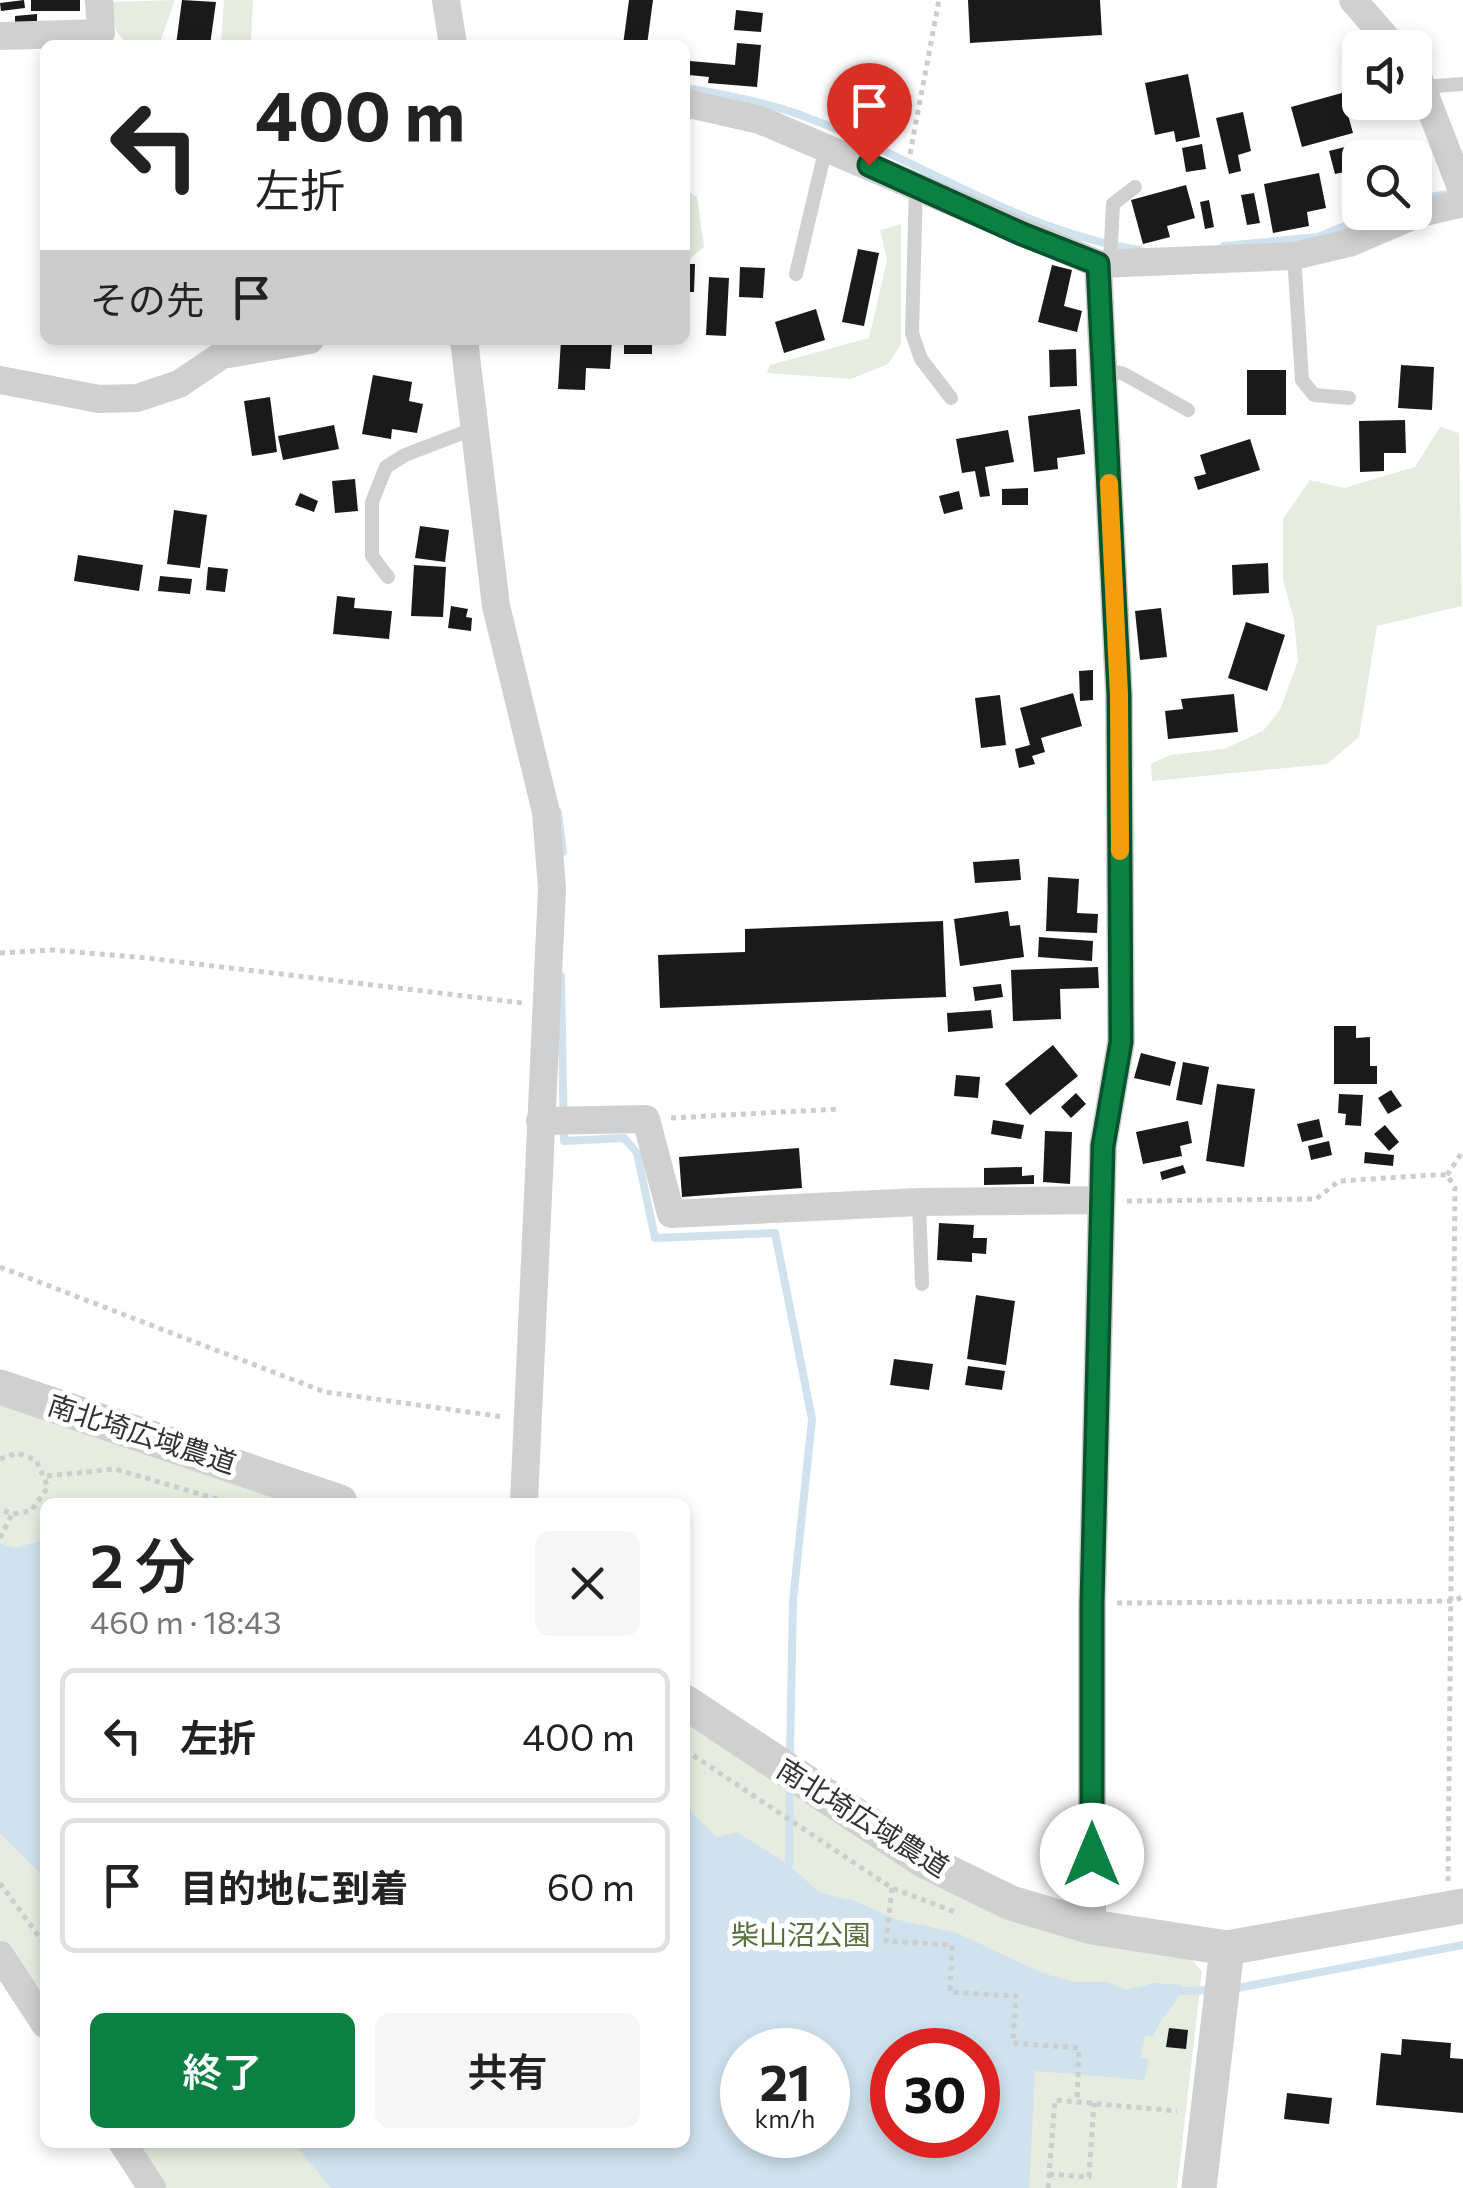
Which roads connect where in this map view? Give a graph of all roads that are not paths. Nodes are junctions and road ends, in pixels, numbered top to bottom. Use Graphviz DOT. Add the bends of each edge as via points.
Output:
graph roads {
  1 [pos="99,0"];
  2 [pos="446,0"];
  3 [pos="1353,0"];
  4 [pos="1379,30"];
  5 [pos="0,36"];
  6 [pos="452,40"];
  7 [pos="1432,80"];
  8 [pos="1463,84"];
  9 [pos="690,105"];
  10 [pos="1432,112"];
  11 [pos="826,147"];
  12 [pos="910,183"];
  13 [pos="1135,187"];
  14 [pos="1463,193"];
  15 [pos="1463,202"];
  16 [pos="1294,256"];
  17 [pos="1104,263"];
  18 [pos="796,274"];
  19 [pos="281,345"];
  20 [pos="465,345"];
  21 [pos="1103,369"];
  22 [pos="0,380"];
  23 [pos="951,398"];
  24 [pos="1349,398"];
  25 [pos="1188,410"];
  26 [pos="473,429"];
  27 [pos="388,578"];
  28 [pos="540,1121"];
  29 [pos="1102,1200"];
  30 [pos="920,1202"];
  31 [pos="922,1284"];
  32 [pos="0,1387"];
  33 [pos="328,1498"];
  34 [pos="524,1498"];
  35 [pos="690,1705"];
  36 [pos="1455,1908"];
  37 [pos="1092,1926"];
  38 [pos="1227,1948"];
  39 [pos="0,1955"];
  40 [pos="40,2016"];
  41 [pos="126,2148"];
  42 [pos="152,2188"];
  43 [pos="1200,2188"];
  1 -- 5 [label="street" via="101,33"];
  2 -- 6 [label="street"];
  3 -- 4 [label="street"];
  7 -- 8 [label="lane"];
  9 -- 11 [label="street" via="760,120"];
  10 -- 14 [label="street"];
  11 -- 12 [label="street"];
  11 -- 18 [label="lane"];
  12 -- 17 [label="street"];
  12 -- 23 [label="lane" via="912,332 921,359"];
  13 -- 17 [label="lane" via="1113,204"];
  15 -- 16 [label="street"];
  16 -- 17 [label="street"];
  16 -- 24 [label="lane" via="1302,380 1314,395"];
  17 -- 21 [label="street"];
  19 -- 22 [label="street" via="222,355 179,384 137,398 99,399"];
  20 -- 26 [label="street"];
  21 -- 25 [label="lane"];
  21 -- 29 [label="street" via="1119,695 1121,1042 1103,1146"];
  26 -- 27 [label="lane" via="386,468 372,502 372,556"];
  26 -- 28 [label="street" via="496,606 546,812 552,888"];
  28 -- 30 [label="street" via="646,1119 671,1214"];
  28 -- 34 [label="street"];
  29 -- 30 [label="street"];
  29 -- 37 [label="street"];
  30 -- 31 [label="lane"];
  32 -- 33 [label="street, 南北埼広域農道"];
  35 -- 37 [label="street, 南北埼広域農道" via="923,1860 1010,1903"];
  36 -- 38 [label="street, 南北埼広域農道"];
  37 -- 38 [label="street, 南北埼広域農道"];
  38 -- 43 [label="street"];
  39 -- 40 [label="street"];
  41 -- 42 [label="street"];
}
